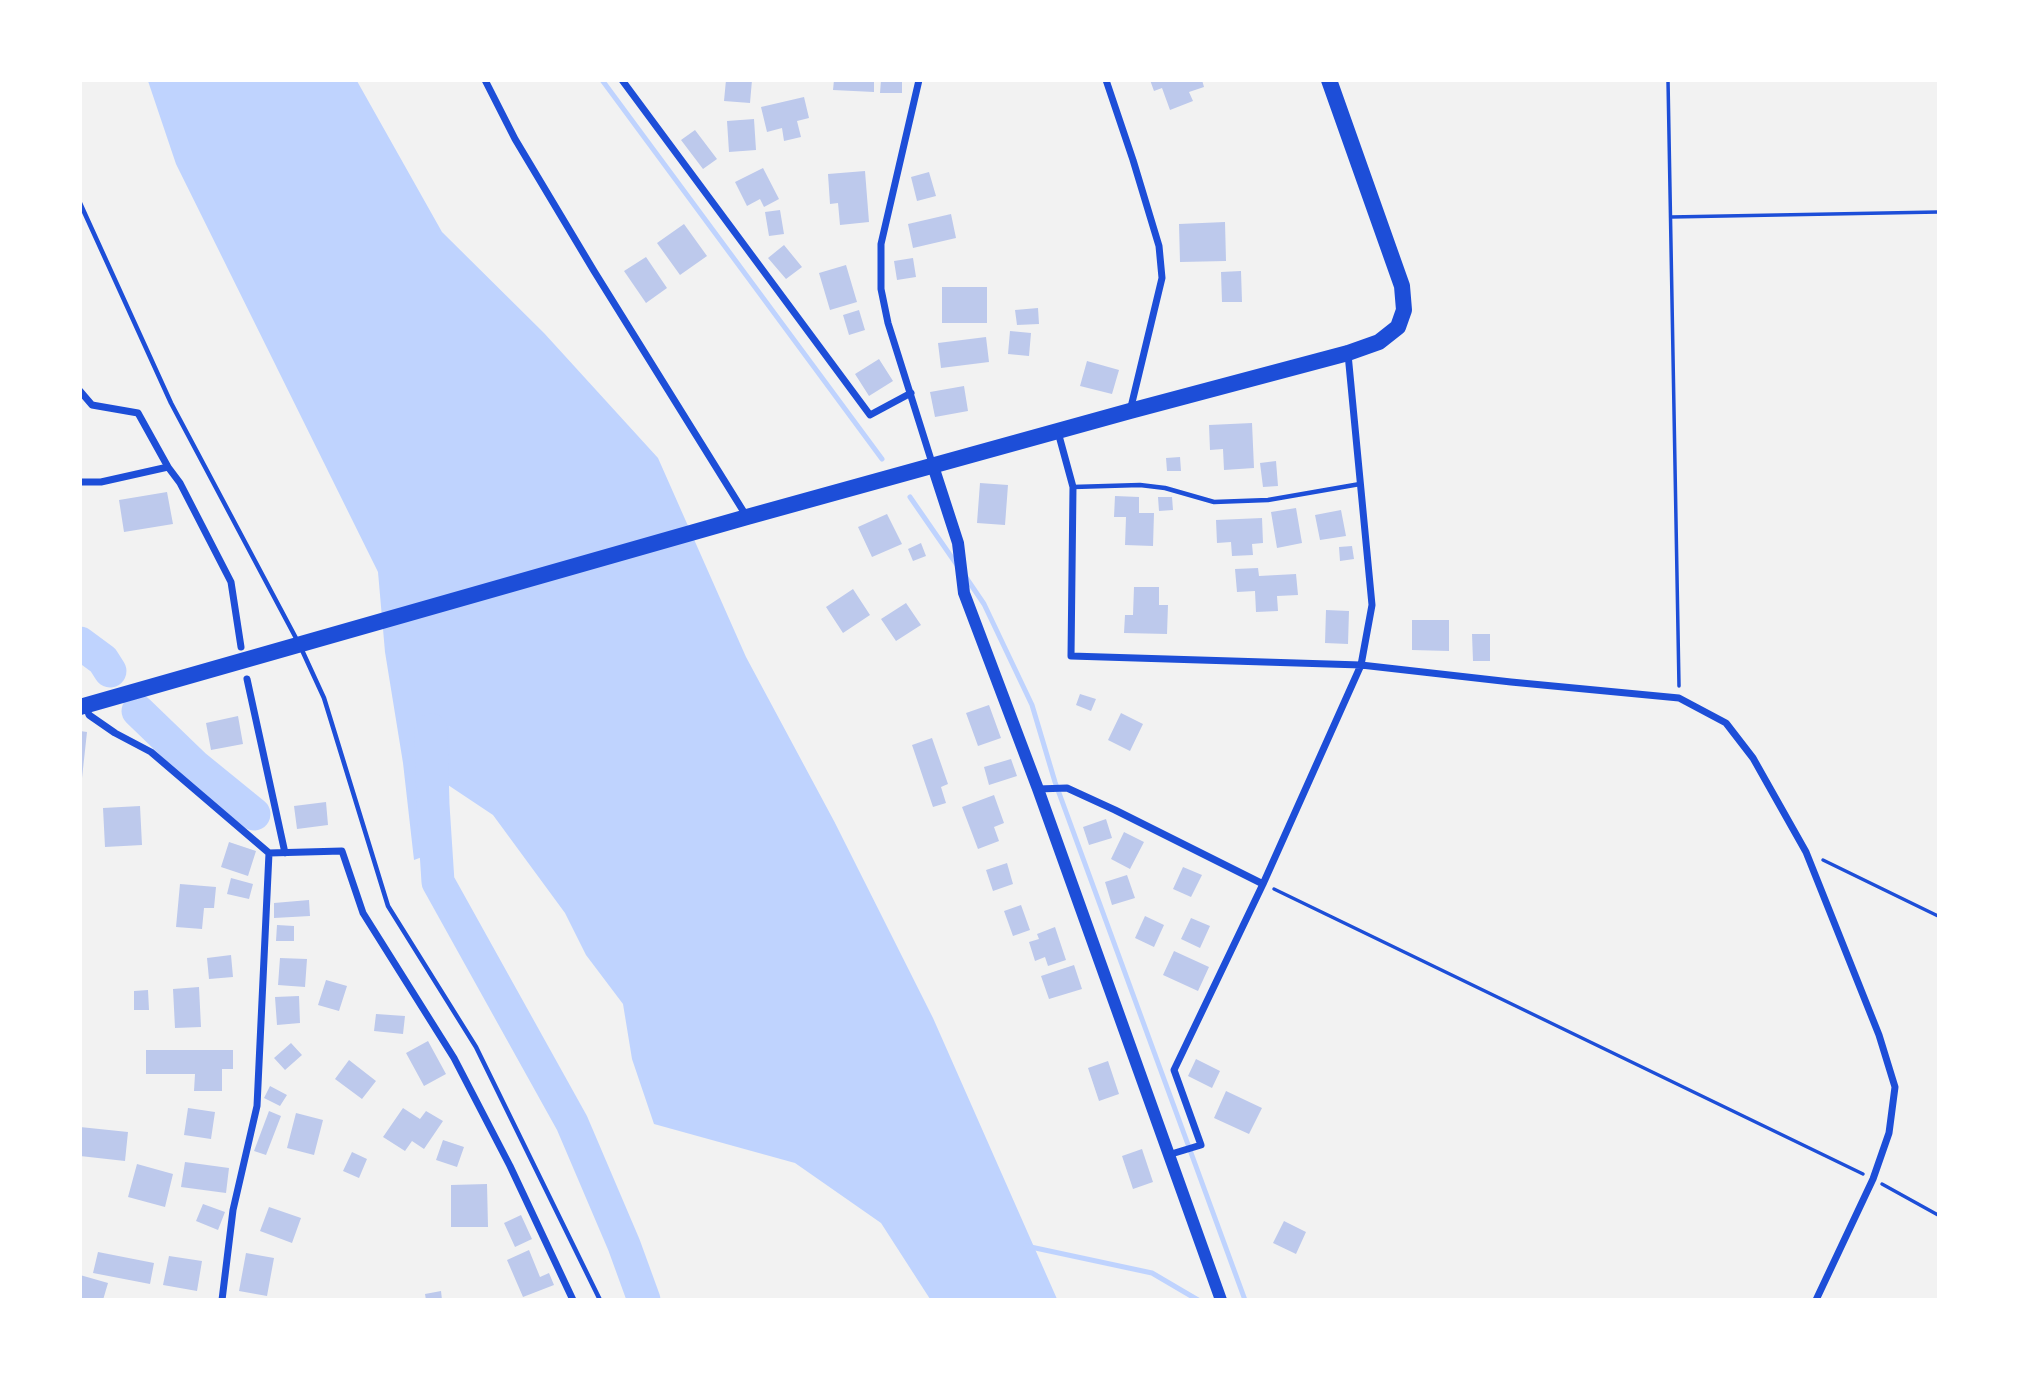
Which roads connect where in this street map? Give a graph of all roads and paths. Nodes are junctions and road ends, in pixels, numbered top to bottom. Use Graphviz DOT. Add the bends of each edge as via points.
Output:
graph roads {
  1 [pos="485,80"];
  2 [pos="622,80"];
  3 [pos="919,80"];
  4 [pos="1106,80"];
  5 [pos="1329,80"];
  6 [pos="1668,80"];
  7 [pos="80,203"];
  8 [pos="1938,212"];
  9 [pos="1671,216"];
  10 [pos="1348,353"];
  11 [pos="80,391"];
  12 [pos="911,393"];
  13 [pos="1130,411"];
  14 [pos="1058,432"];
  15 [pos="933,466"];
  16 [pos="168,467"];
  17 [pos="80,482"];
  18 [pos="1360,484"];
  19 [pos="1073,487"];
  20 [pos="742,519"];
  21 [pos="299,644"];
  22 [pos="241,647"];
  23 [pos="1361,665"];
  24 [pos="247,679"];
  25 [pos="1679,698"];
  26 [pos="83,707"];
  27 [pos="1038,789"];
  28 [pos="1806,852"];
  29 [pos="270,853"];
  30 [pos="285,853"];
  31 [pos="1263,884"];
  32 [pos="1938,916"];
  33 [pos="1168,1155"];
  34 [pos="1873,1179"];
  35 [pos="1938,1215"];
  36 [pos="223,1299"];
  37 [pos="573,1300"];
  38 [pos="600,1300"];
  39 [pos="1221,1300"];
  40 [pos="1816,1300"];
  1 -- 20 [label="street"];
  2 -- 12 [label="street" via="870,415"];
  3 -- 12 [label="street" via="881,244 881,289"];
  4 -- 13 [label="street" via="1159,246 1162,278"];
  5 -- 10 [label="highway" via="1402,286 1405,310 1398,327 1379,342"];
  6 -- 9 [label="path"];
  7 -- 21 [label="lane" via="171,403"];
  8 -- 9 [label="path"];
  9 -- 25 [label="path"];
  10 -- 13 [label="highway"];
  10 -- 18 [label="street"];
  11 -- 16 [label="street" via="92,405 138,412"];
  12 -- 15 [label="street"];
  13 -- 14 [label="highway"];
  14 -- 15 [label="highway"];
  14 -- 19 [label="street"];
  15 -- 20 [label="highway"];
  15 -- 27 [label="main road" via="958,543 964,593"];
  16 -- 17 [label="street" via="101,482"];
  16 -- 22 [label="street" via="231,582"];
  18 -- 19 [label="lane" via="1268,500 1214,502 1140,485"];
  18 -- 23 [label="street" via="1372,605"];
  19 -- 23 [label="street" via="1071,656"];
  20 -- 21 [label="highway"];
  21 -- 26 [label="highway"];
  21 -- 38 [label="lane" via="324,698 388,906 476,1047"];
  23 -- 25 [label="street"];
  23 -- 31 [label="street"];
  24 -- 30 [label="street"];
  25 -- 28 [label="street" via="1726,723 1753,758"];
  26 -- 29 [label="street" via="115,733 150,752"];
  27 -- 31 [label="street" via="1067,789"];
  27 -- 33 [label="main road"];
  28 -- 32 [label="path"];
  28 -- 34 [label="street" via="1895,1087 1889,1133"];
  29 -- 30 [label="street"];
  29 -- 36 [label="street" via="257,1106 233,1210"];
  30 -- 37 [label="street" via="342,851 363,913 454,1058"];
  31 -- 33 [label="street" via="1174,1070 1201,1145"];
  31 -- 34 [label="path"];
  33 -- 39 [label="main road"];
  34 -- 35 [label="path"];
  34 -- 40 [label="street"];
}
